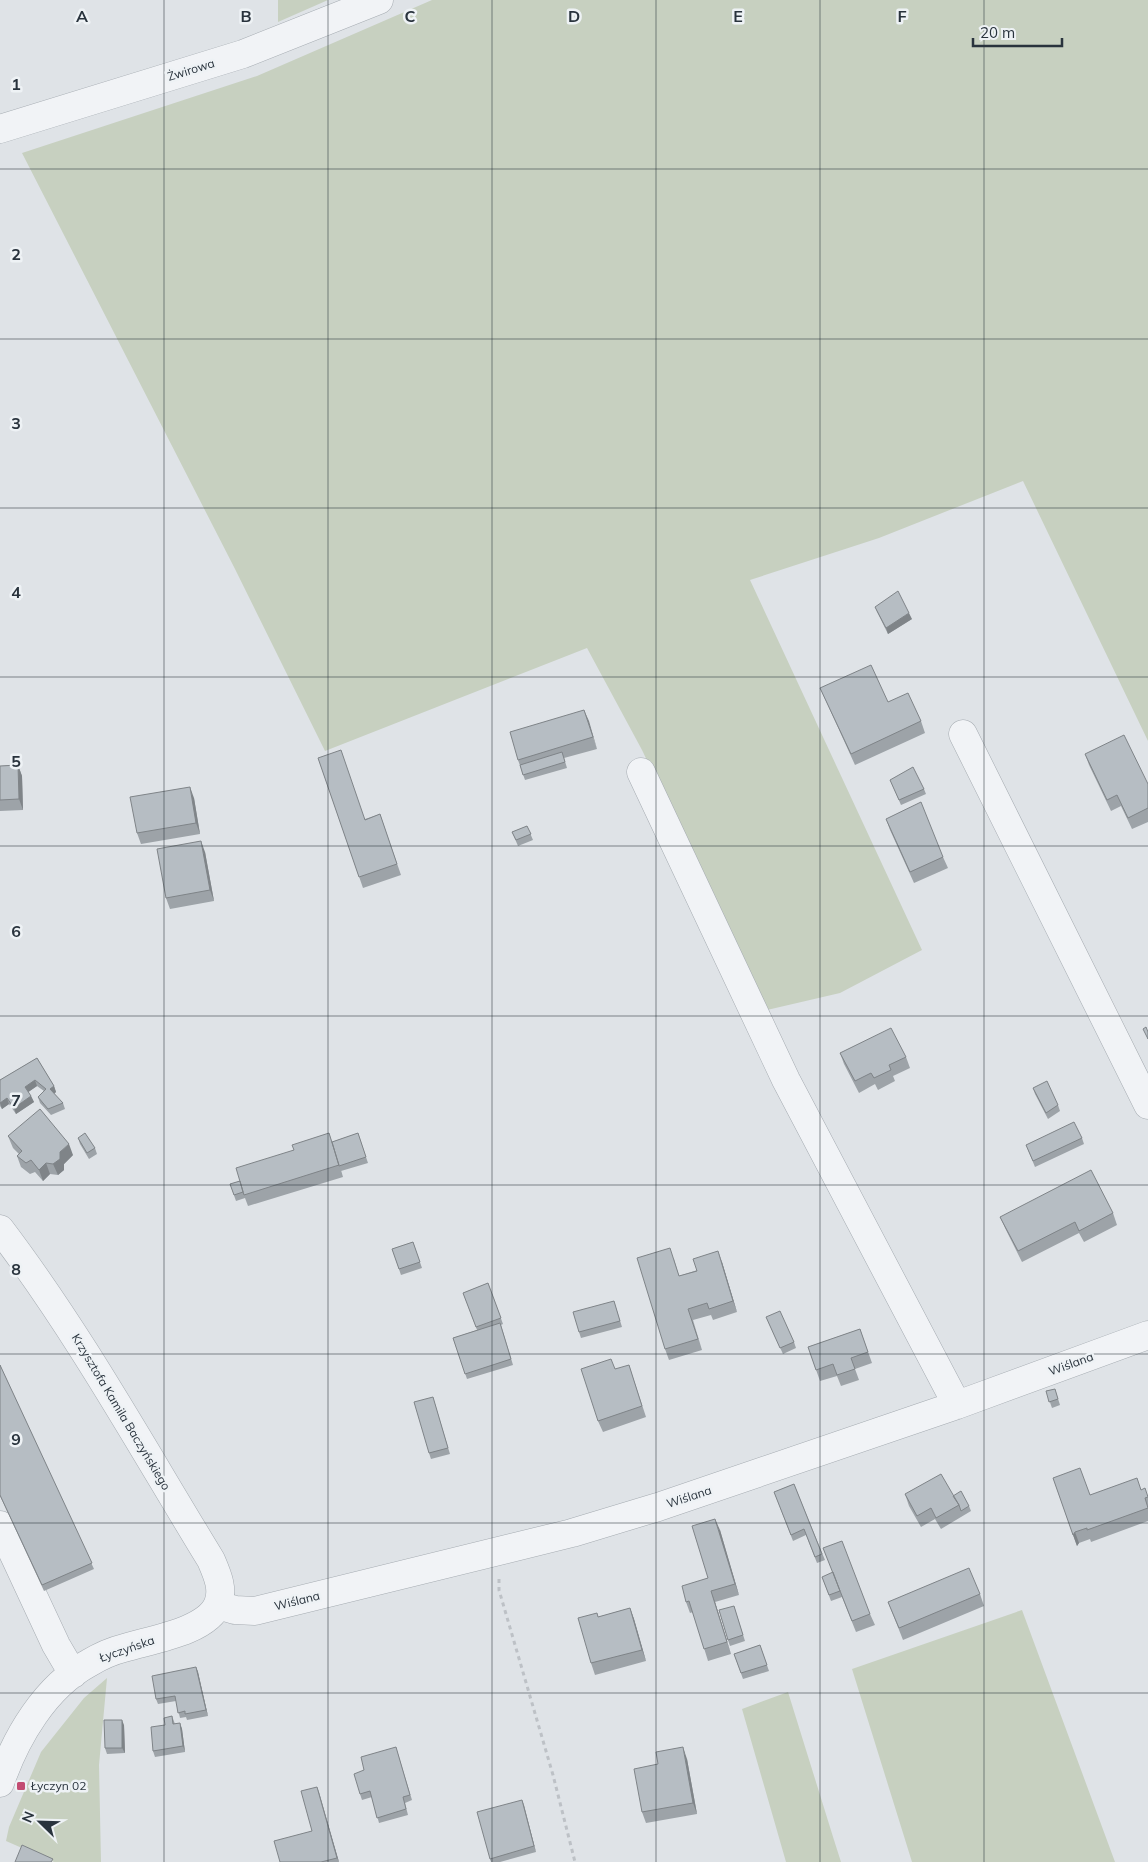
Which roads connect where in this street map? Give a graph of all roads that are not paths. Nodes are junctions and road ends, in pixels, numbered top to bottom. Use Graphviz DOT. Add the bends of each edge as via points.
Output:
graph roads {
  1 [pos="379,0"];
  2 [pos="0,129"];
  3 [pos="963,734"];
  4 [pos="641,772"];
  5 [pos="1148,1105"];
  6 [pos="0,1229"];
  7 [pos="1148,1335"];
  8 [pos="957,1405"];
  9 [pos="0,1525"];
  10 [pos="218,1605"];
  11 [pos="73,1674"];
  12 [pos="0,1783"];
  1 -- 2 [label="street, Żwirowa" via="243,54"];
  3 -- 5 [label="street"];
  4 -- 8 [label="street" via="786,1080"];
  6 -- 10 [label="street, Krzysztofa Kamila Baczyńskiego" via="42,1285 211,1560 218,1576"];
  7 -- 8 [label="street, Wiślana"];
  8 -- 10 [label="street, Wiślana" via="658,1507 572,1532 255,1611"];
  9 -- 11 [label="street"];
  10 -- 11 [label="street, Łyczyńska" via="198,1625 122,1648 88,1663"];
  11 -- 12 [label="street, Łyczyńska" via="39,1708 20,1738"];
}
